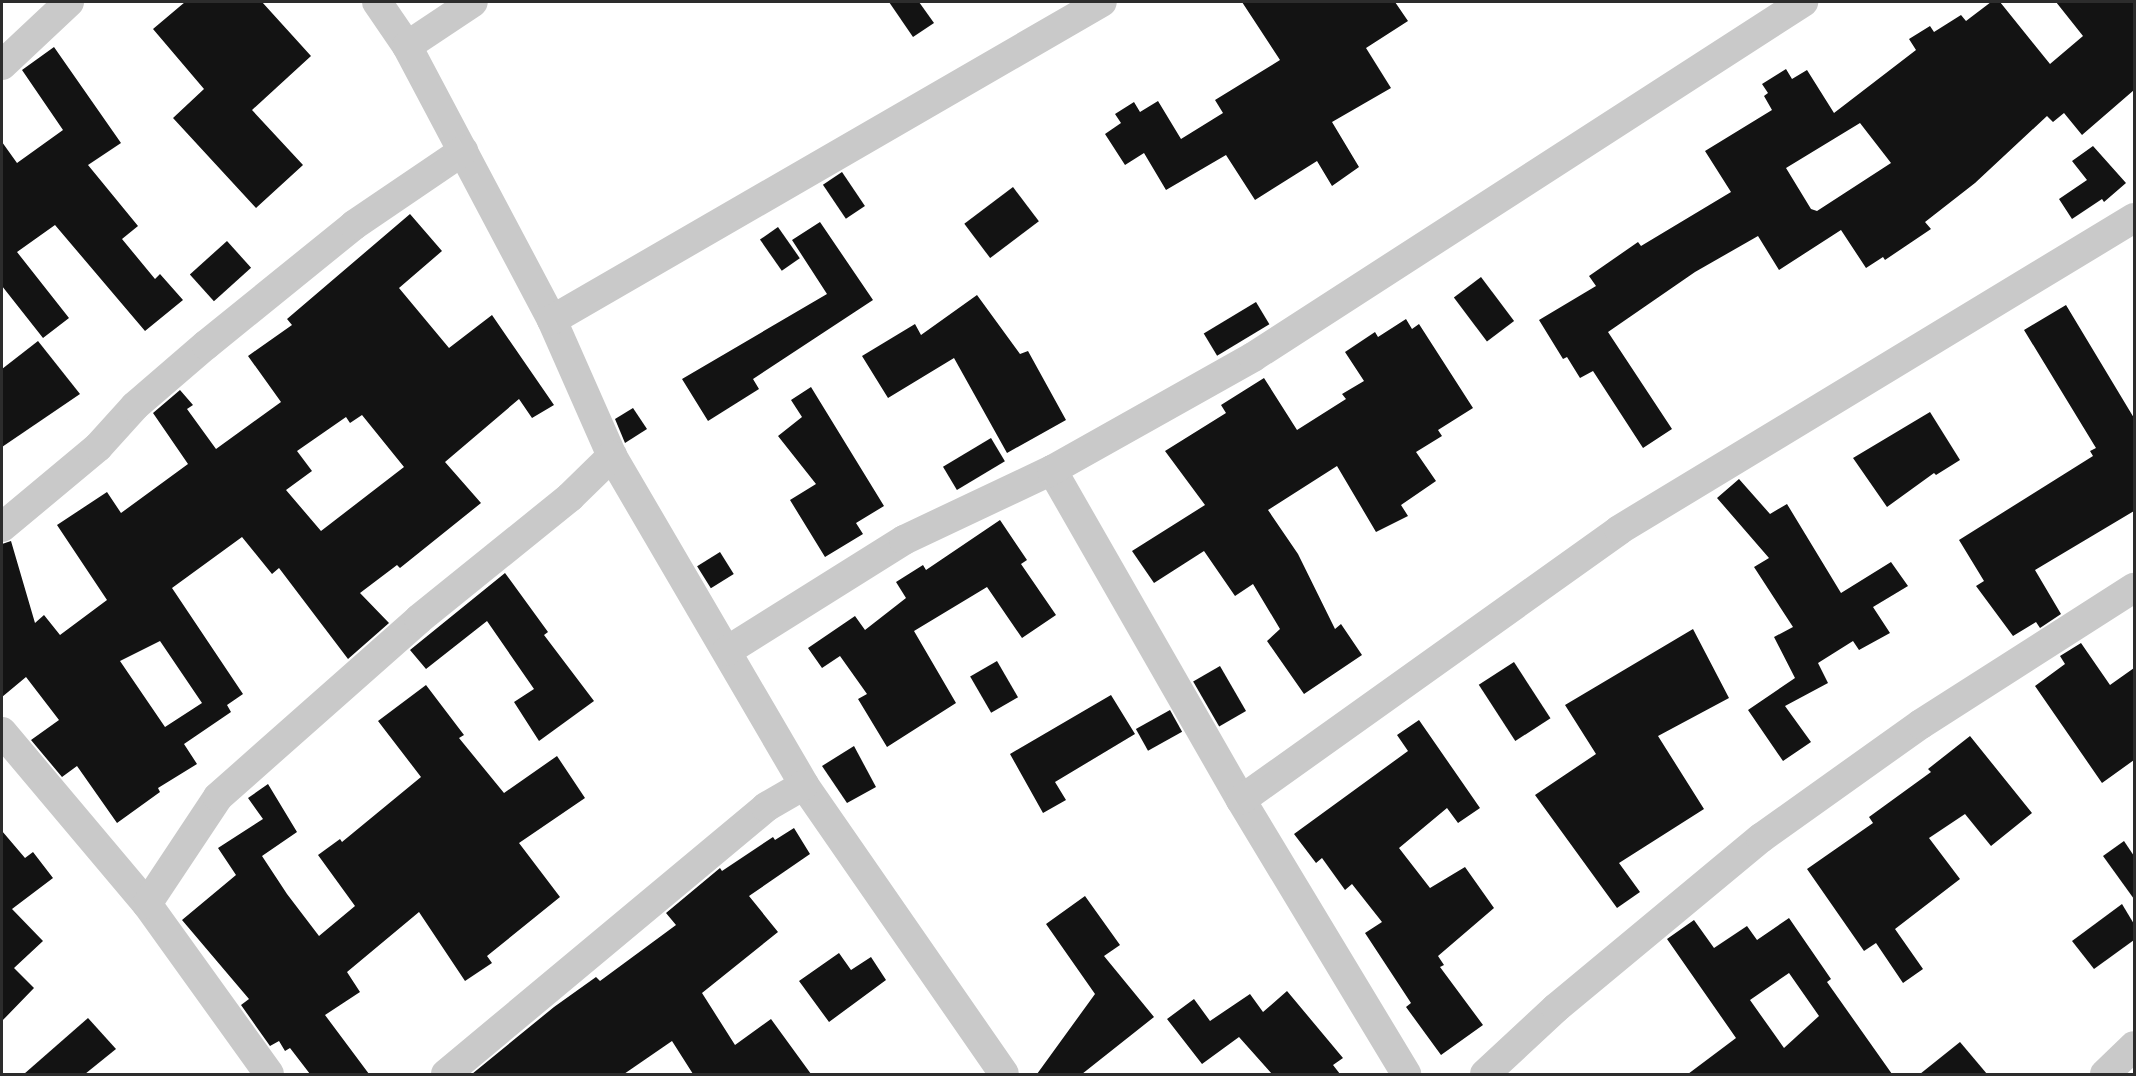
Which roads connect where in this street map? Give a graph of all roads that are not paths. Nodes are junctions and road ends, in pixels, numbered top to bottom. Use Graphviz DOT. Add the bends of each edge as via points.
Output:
graph roads {
  1 [pos="69,2"];
  2 [pos="377,2"];
  3 [pos="473,2"];
  4 [pos="1102,2"];
  5 [pos="1803,2"];
  6 [pos="407,46"];
  7 [pos="2,64"];
  8 [pos="463,151"];
  9 [pos="2134,218"];
  10 [pos="552,320"];
  11 [pos="612,456"];
  12 [pos="1052,470"];
  13 [pos="2,527"];
  14 [pos="2134,588"];
  15 [pos="727,651"];
  16 [pos="2,732"];
  17 [pos="804,785"];
  18 [pos="1241,800"];
  19 [pos="147,904"];
  20 [pos="2134,1046"];
  21 [pos="997,1072"];
  22 [pos="269,1074"];
  23 [pos="446,1074"];
  24 [pos="1406,1074"];
  25 [pos="1485,1074"];
  26 [pos="2105,1074"];
  1 -- 7 [label="street"];
  2 -- 6 [label="street"];
  3 -- 6 [label="street"];
  4 -- 10 [label="street"];
  5 -- 12 [label="street" via="1254,357"];
  6 -- 8 [label="street"];
  8 -- 10 [label="street"];
  8 -- 13 [label="street" via="354,225 206,345 135,406 98,447"];
  9 -- 18 [label="street" via="1619,530"];
  10 -- 11 [label="street"];
  11 -- 15 [label="street"];
  11 -- 19 [label="street" via="570,497 419,619 218,796"];
  12 -- 15 [label="street" via="904,540"];
  12 -- 18 [label="street"];
  14 -- 25 [label="street" via="1921,724 1761,838 1556,1008"];
  15 -- 17 [label="street"];
  16 -- 19 [label="street"];
  17 -- 21 [label="street"];
  17 -- 23 [label="street" via="766,807"];
  18 -- 24 [label="street"];
  19 -- 22 [label="street"];
  20 -- 26 [label="street"];
}
